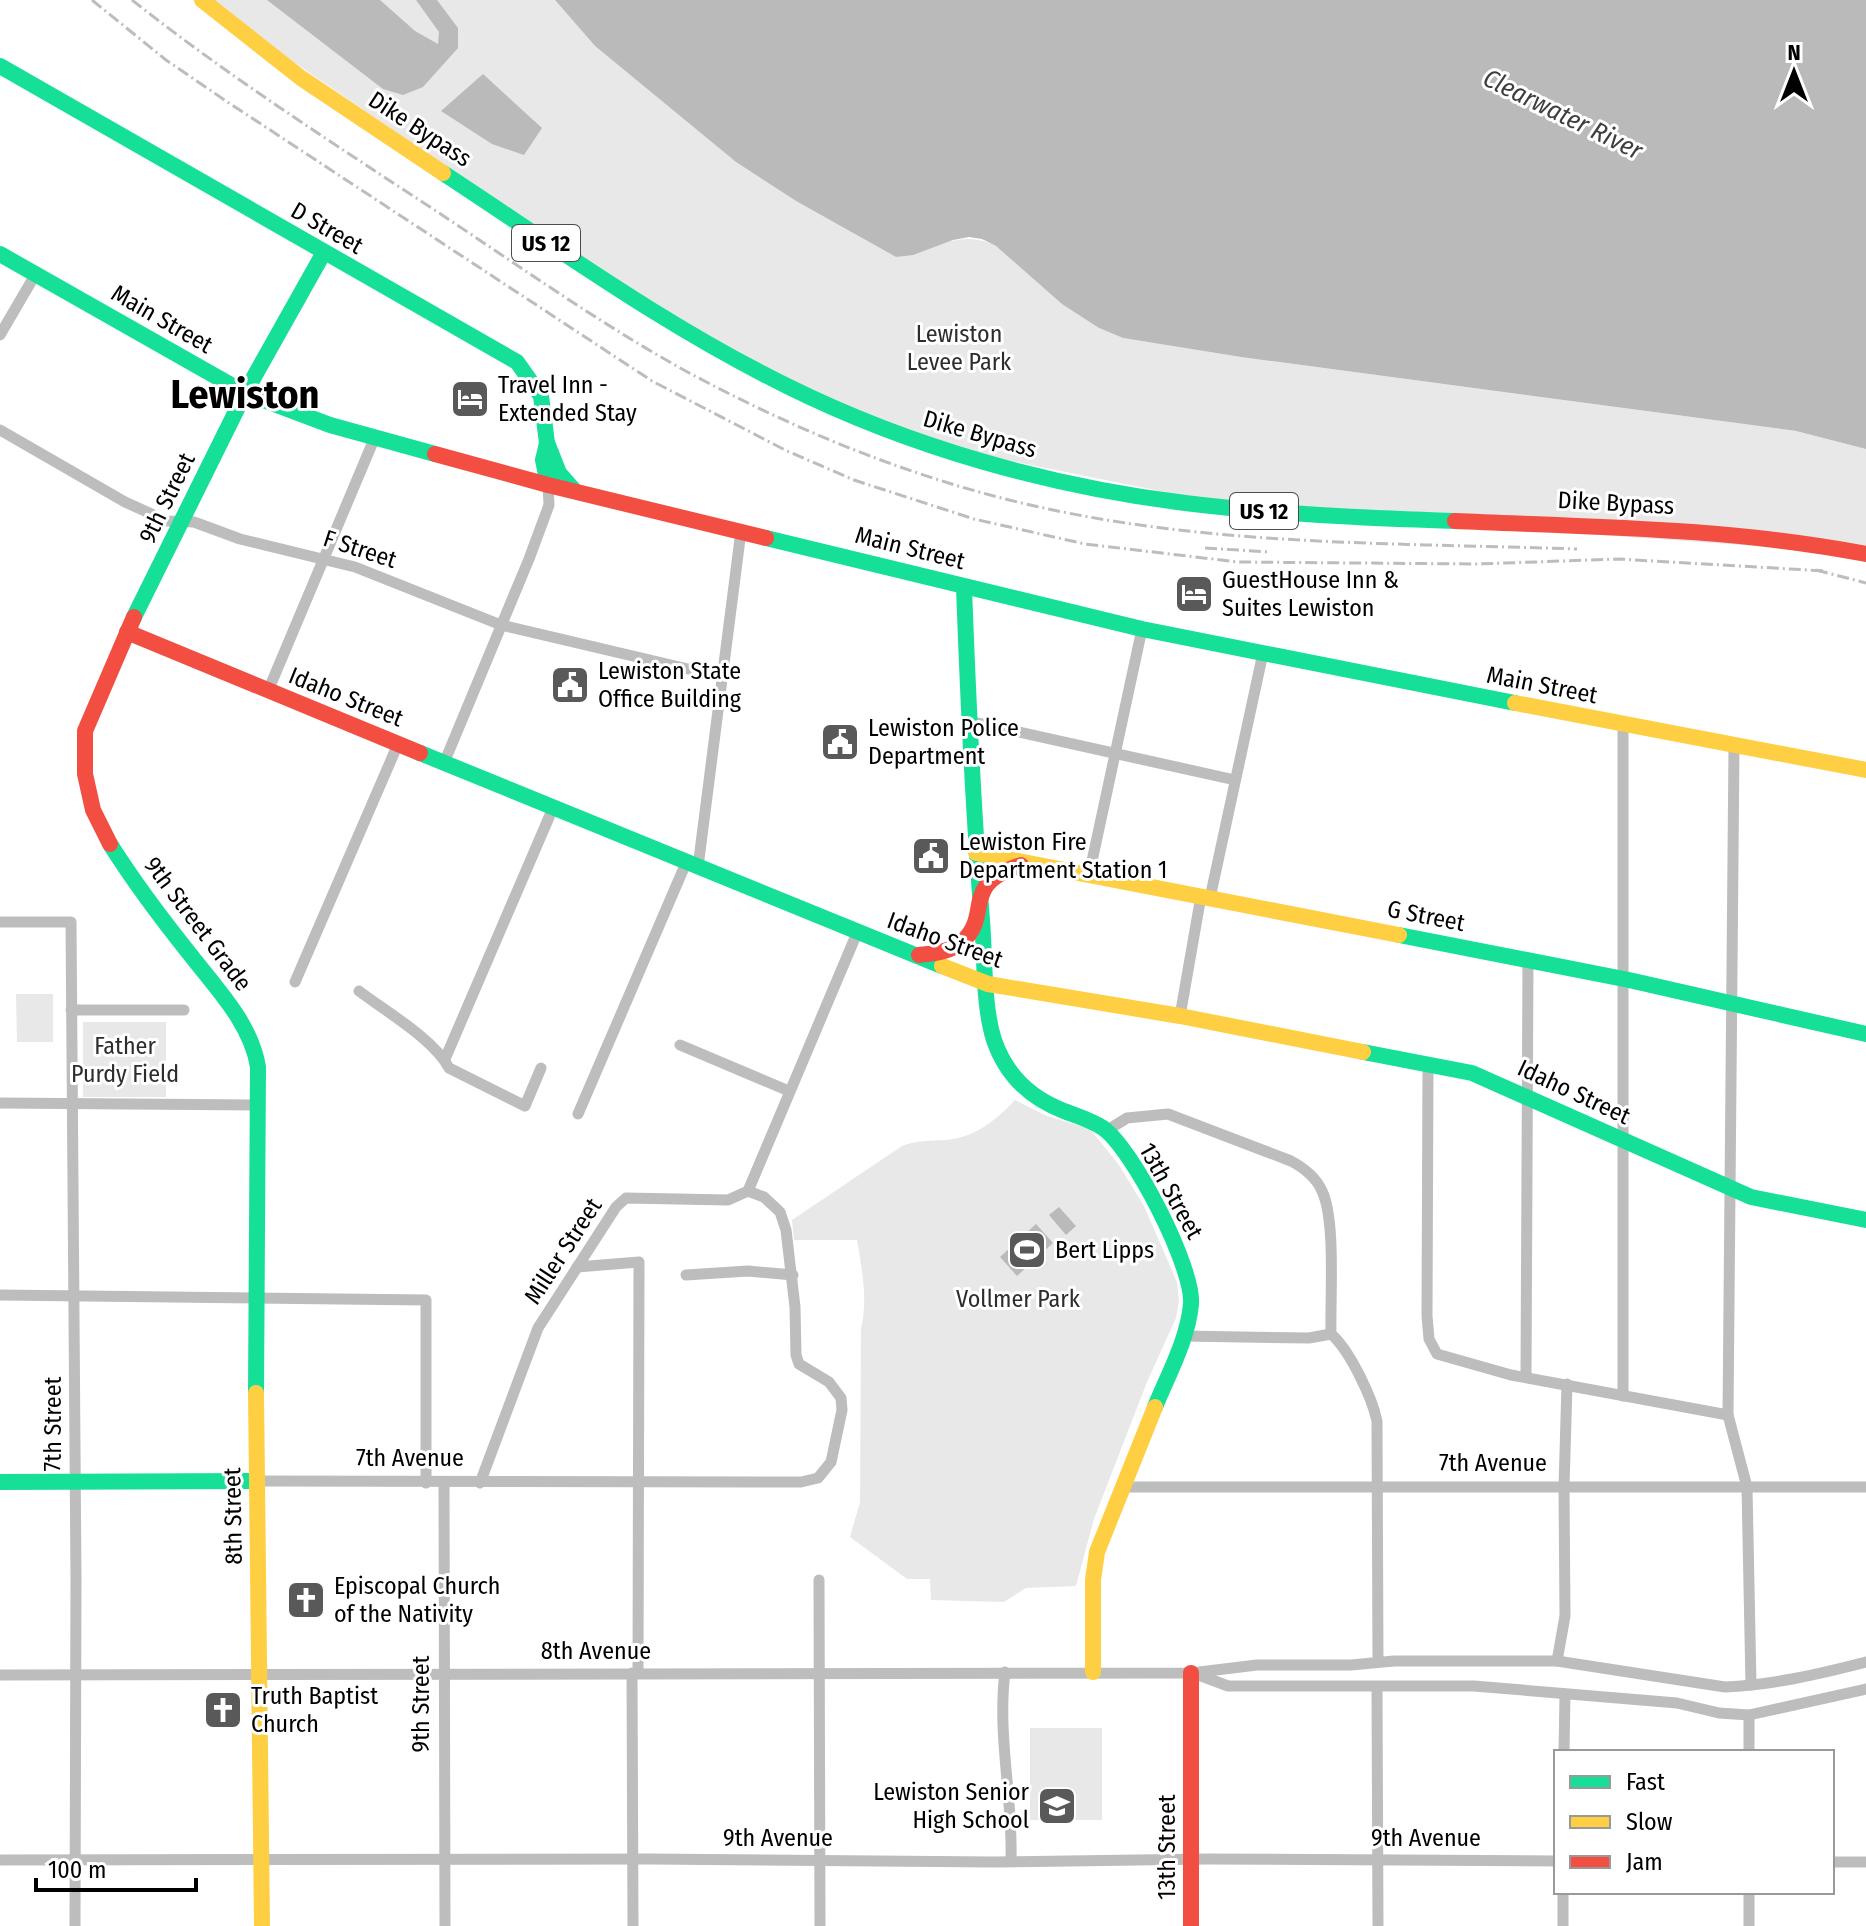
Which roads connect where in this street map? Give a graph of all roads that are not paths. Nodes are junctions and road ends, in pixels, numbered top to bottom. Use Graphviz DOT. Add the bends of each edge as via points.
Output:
graph roads {
  1 [pos="202,0"];
  2 [pos="0,66"];
  3 [pos="0,254"];
  4 [pos="323,254"];
  5 [pos="35,275"];
  6 [pos="0,335"];
  7 [pos="245,393"];
  8 [pos="0,430"];
  9 [pos="375,437"];
  10 [pos="547,443"];
  11 [pos="543,460"];
  12 [pos="477,465"];
  13 [pos="548,485"];
  14 [pos="575,491"];
  15 [pos="183,522"];
  16 [pos="741,531"];
  17 [pos="1866,554"];
  18 [pos="323,558"];
  19 [pos="964,587"];
  20 [pos="501,625"];
  21 [pos="1142,629"];
  22 [pos="127,632"];
  23 [pos="1263,653"];
  24 [pos="722,677"];
  25 [pos="268,691"];
  26 [pos="969,721"];
  27 [pos="1623,725"];
  28 [pos="398,744"];
  29 [pos="1734,745"];
  30 [pos="1116,753"];
  31 [pos="444,763"];
  32 [pos="1860,770"];
  33 [pos="85,774"];
  34 [pos="1235,780"];
  35 [pos="553,808"];
  36 [pos="976,853"];
  37 [pos="1030,863"];
  38 [pos="692,865"];
  39 [pos="1089,875"];
  40 [pos="980,893"];
  41 [pos="1206,897"];
  42 [pos="0,922"];
  43 [pos="857,933"];
  44 [pos="913,955"];
  45 [pos="1528,960"];
  46 [pos="1624,979"];
  47 [pos="295,982"];
  48 [pos="988,984"];
  49 [pos="359,991"];
  50 [pos="1731,1002"];
  51 [pos="71,1010"];
  52 [pos="184,1010"];
  53 [pos="1180,1016"];
  54 [pos="1866,1034"];
  55 [pos="680,1045"];
  56 [pos="445,1059"];
  57 [pos="1428,1064"];
  58 [pos="541,1068"];
  59 [pos="789,1091"];
  60 [pos="1527,1097"];
  61 [pos="0,1103"];
  62 [pos="72,1104"];
  63 [pos="258,1105"];
  64 [pos="578,1114"];
  65 [pos="1106,1131"];
  66 [pos="1623,1141"];
  67 [pos="1728,1189"];
  68 [pos="748,1191"];
  69 [pos="1866,1220"];
  70 [pos="577,1267"];
  71 [pos="686,1275"];
  72 [pos="793,1275"];
  73 [pos="0,1295"];
  74 [pos="73,1295"];
  75 [pos="256,1297"];
  76 [pos="1331,1334"];
  77 [pos="1183,1336"];
  78 [pos="1526,1376"];
  79 [pos="1567,1384"];
  80 [pos="1623,1396"];
  81 [pos="1728,1415"];
  82 [pos="75,1481"];
  83 [pos="256,1481"];
  84 [pos="0,1482"];
  85 [pos="426,1483"];
  86 [pos="444,1483"];
  87 [pos="480,1483"];
  88 [pos="637,1483"];
  89 [pos="1121,1487"];
  90 [pos="1378,1487"];
  91 [pos="1564,1487"];
  92 [pos="1747,1487"];
  93 [pos="1866,1487"];
  94 [pos="819,1580"];
  95 [pos="1557,1661"];
  96 [pos="1378,1662"];
  97 [pos="1866,1662"];
  98 [pos="1005,1672"];
  99 [pos="1093,1672"];
  100 [pos="445,1673"];
  101 [pos="635,1673"];
  102 [pos="819,1673"];
  103 [pos="1191,1673"];
  104 [pos="76,1674"];
  105 [pos="260,1674"];
  106 [pos="0,1675"];
  107 [pos="1751,1685"];
  108 [pos="1377,1687"];
  109 [pos="1866,1689"];
  110 [pos="1565,1694"];
  111 [pos="1749,1715"];
  112 [pos="1564,1750"];
  113 [pos="1749,1750"];
  114 [pos="445,1859"];
  115 [pos="633,1859"];
  116 [pos="1191,1859"];
  117 [pos="0,1860"];
  118 [pos="262,1860"];
  119 [pos="821,1860"];
  120 [pos="1011,1860"];
  121 [pos="1378,1860"];
  122 [pos="75,1861"];
  123 [pos="1554,1861"];
  124 [pos="1834,1862"];
  125 [pos="1866,1862"];
  126 [pos="1563,1894"];
  127 [pos="1749,1894"];
  128 [pos="75,1926"];
  129 [pos="262,1926"];
  130 [pos="445,1926"];
  131 [pos="633,1926"];
  132 [pos="820,1926"];
  133 [pos="1191,1926"];
  134 [pos="1378,1926"];
  135 [pos="1563,1926"];
  136 [pos="1749,1926"];
  1 -- 17 [label="main road, Dike Bypass / US 12" via="313,88 648,308 792,389 917,442 1067,483 1166,500 1254,510 1761,536"];
  2 -- 4 [label="main road, D Street"];
  3 -- 5 [label="main road, Main Street"];
  4 -- 7 [label="main road, 9th Street"];
  4 -- 10 [label="main road, D Street" via="517,362 541,396"];
  5 -- 6 [label="street"];
  5 -- 7 [label="main road, Main Street"];
  7 -- 9 [label="main road, Main Street"];
  7 -- 15 [label="main road, 9th Street"];
  8 -- 15 [label="street, F Street" via="125,502 167,521"];
  9 -- 12 [label="main road, Main Street"];
  9 -- 18 [label="street"];
  10 -- 11 [label="main road, D Street"];
  10 -- 14 [label="main road" via="559,473"];
  11 -- 12 [label="main road" via="527,468"];
  11 -- 13 [label="main road, D Street"];
  12 -- 13 [label="main road, Main Street"];
  13 -- 14 [label="main road, Main Street"];
  13 -- 20 [label="street" via="549,505"];
  14 -- 16 [label="main road, Main Street"];
  15 -- 18 [label="street, F Street"];
  15 -- 22 [label="main road, 9th Street"];
  16 -- 19 [label="main road, Main Street"];
  16 -- 24 [label="street"];
  18 -- 20 [label="street, F Street"];
  18 -- 25 [label="street"];
  19 -- 21 [label="main road, Main Street"];
  19 -- 26 [label="main road, 13th Street"];
  20 -- 24 [label="street, F Street"];
  20 -- 31 [label="street"];
  21 -- 23 [label="main road, Main Street"];
  21 -- 30 [label="street"];
  22 -- 25 [label="main road, Idaho Street"];
  22 -- 33 [label="main road, 9th Street" via="85,731"];
  23 -- 27 [label="main road, Main Street"];
  23 -- 34 [label="street"];
  24 -- 38 [label="street"];
  25 -- 28 [label="main road, Idaho Street"];
  26 -- 30 [label="street"];
  26 -- 36 [label="main road, 13th Street"];
  27 -- 29 [label="main road, Main Street"];
  27 -- 46 [label="street"];
  28 -- 31 [label="main road, Idaho Street"];
  28 -- 47 [label="street"];
  29 -- 32 [label="main road, Main Street"];
  29 -- 50 [label="street"];
  30 -- 34 [label="street"];
  30 -- 39 [label="street"];
  31 -- 35 [label="main road, Idaho Street"];
  33 -- 63 [label="main road, 9th Street Grade" via="93,810 134,882 250,1034 258,1067"];
  34 -- 41 [label="street"];
  35 -- 38 [label="main road, Idaho Street"];
  35 -- 56 [label="street"];
  36 -- 37 [label="main road, G Street"];
  36 -- 40 [label="main road, 13th Street"];
  37 -- 39 [label="main road, G Street"];
  37 -- 40 [label="main road" via="997,871"];
  38 -- 43 [label="main road, Idaho Street"];
  38 -- 64 [label="street"];
  39 -- 41 [label="main road, G Street"];
  40 -- 44 [label="main road" via="975,922 958,945"];
  40 -- 48 [label="main road, 13th Street"];
  41 -- 45 [label="main road, G Street"];
  41 -- 53 [label="street"];
  42 -- 51 [label="street, 7th Street" via="71,922"];
  43 -- 44 [label="main road, Idaho Street"];
  43 -- 59 [label="street"];
  44 -- 48 [label="main road, Idaho Street"];
  45 -- 46 [label="main road, G Street"];
  45 -- 60 [label="street"];
  46 -- 50 [label="main road, G Street"];
  46 -- 66 [label="street"];
  48 -- 53 [label="main road, Idaho Street"];
  48 -- 65 [label="main road, 13th Street" via="990,1025 1006,1068 1040,1100"];
  49 -- 56 [label="street"];
  50 -- 54 [label="main road, G Street"];
  50 -- 67 [label="street"];
  51 -- 52 [label="street"];
  51 -- 62 [label="street, 7th Street"];
  53 -- 57 [label="main road, Idaho Street"];
  55 -- 59 [label="street"];
  56 -- 58 [label="street" via="458,1074 525,1106"];
  57 -- 60 [label="main road, Idaho Street" via="1472,1073"];
  57 -- 78 [label="street" via="1427,1316 1433,1349 1443,1357"];
  59 -- 68 [label="street"];
  60 -- 66 [label="main road, Idaho Street"];
  60 -- 78 [label="street"];
  61 -- 62 [label="street"];
  62 -- 63 [label="street"];
  62 -- 74 [label="street, 7th Street"];
  63 -- 75 [label="main road, 8th Street"];
  65 -- 76 [label="street" via="1127,1118 1168,1114 1304,1168 1318,1183 1328,1211"];
  65 -- 77 [label="main road, 13th Street" via="1130,1159 1182,1260 1192,1305"];
  66 -- 67 [label="main road, Idaho Street"];
  66 -- 80 [label="street"];
  67 -- 69 [label="main road, Idaho Street"];
  67 -- 81 [label="street"];
  68 -- 70 [label="street, Miller Street" via="728,1200 626,1198"];
  68 -- 72 [label="street" via="780,1212"];
  70 -- 87 [label="street, Miller Street" via="538,1328"];
  70 -- 88 [label="street" via="639,1262"];
  71 -- 72 [label="street"];
  72 -- 88 [label="street, 7th Avenue" via="799,1364 829,1382 841,1398 831,1462 818,1478 801,1482"];
  73 -- 74 [label="street"];
  74 -- 75 [label="street"];
  74 -- 82 [label="street, 7th Street"];
  75 -- 83 [label="main road, 8th Street"];
  75 -- 85 [label="street" via="426,1300"];
  76 -- 77 [label="street"];
  76 -- 90 [label="street" via="1374,1407"];
  77 -- 89 [label="main road, 13th Street"];
  78 -- 79 [label="street"];
  79 -- 80 [label="street"];
  79 -- 91 [label="street"];
  80 -- 81 [label="street"];
  81 -- 92 [label="street"];
  82 -- 83 [label="main road, 7th Avenue"];
  82 -- 84 [label="main road, 7th Avenue"];
  82 -- 104 [label="street, 7th Street"];
  83 -- 85 [label="street, 7th Avenue"];
  83 -- 105 [label="main road, 8th Street"];
  85 -- 86 [label="street, 7th Avenue"];
  86 -- 87 [label="street, 7th Avenue"];
  86 -- 100 [label="street, 9th Street"];
  87 -- 88 [label="street, 7th Avenue"];
  88 -- 101 [label="street"];
  89 -- 90 [label="street, 7th Avenue"];
  89 -- 99 [label="main road, 13th Street" via="1094,1568"];
  90 -- 91 [label="street, 7th Avenue"];
  90 -- 96 [label="street"];
  91 -- 92 [label="street, 7th Avenue"];
  91 -- 95 [label="street" via="1565,1616"];
  92 -- 93 [label="street, 7th Avenue"];
  92 -- 107 [label="street"];
  94 -- 102 [label="street"];
  95 -- 96 [label="street, 8th Avenue"];
  95 -- 107 [label="street, 8th Avenue" via="1714,1685"];
  96 -- 103 [label="street, 8th Avenue"];
  97 -- 107 [label="street, 8th Avenue"];
  98 -- 99 [label="street, 8th Avenue"];
  98 -- 102 [label="street, 8th Avenue"];
  98 -- 120 [label="street"];
  99 -- 103 [label="street, 8th Avenue"];
  100 -- 101 [label="street, 8th Avenue"];
  100 -- 105 [label="street, 8th Avenue"];
  100 -- 114 [label="street, 9th Street"];
  101 -- 102 [label="street, 8th Avenue"];
  101 -- 115 [label="street"];
  102 -- 119 [label="street"];
  103 -- 108 [label="street, 8th Avenue" via="1228,1686"];
  103 -- 116 [label="main road, 13th Street"];
  104 -- 105 [label="street, 8th Avenue"];
  104 -- 106 [label="street, 8th Avenue"];
  104 -- 122 [label="street, 7th Street"];
  105 -- 118 [label="main road, 8th Street"];
  108 -- 110 [label="street, 8th Avenue" via="1474,1686"];
  108 -- 121 [label="street"];
  109 -- 111 [label="street, 8th Avenue"];
  110 -- 111 [label="street, 8th Avenue"];
  110 -- 112 [label="street"];
  111 -- 113 [label="street"];
  114 -- 115 [label="street, 9th Avenue"];
  114 -- 118 [label="street, 9th Avenue"];
  114 -- 130 [label="street, 9th Street"];
  115 -- 119 [label="street, 9th Avenue"];
  115 -- 131 [label="street"];
  116 -- 120 [label="street, 9th Avenue"];
  116 -- 121 [label="street, 9th Avenue"];
  116 -- 133 [label="main road, 13th Street"];
  117 -- 122 [label="street, 9th Avenue"];
  118 -- 122 [label="street, 9th Avenue"];
  118 -- 129 [label="main road, 8th Street"];
  119 -- 120 [label="street, 9th Avenue"];
  119 -- 132 [label="street"];
  121 -- 123 [label="street, 9th Avenue"];
  121 -- 134 [label="street"];
  122 -- 128 [label="street, 7th Street"];
  124 -- 125 [label="street"];
  126 -- 135 [label="street"];
  127 -- 136 [label="street"];
}
